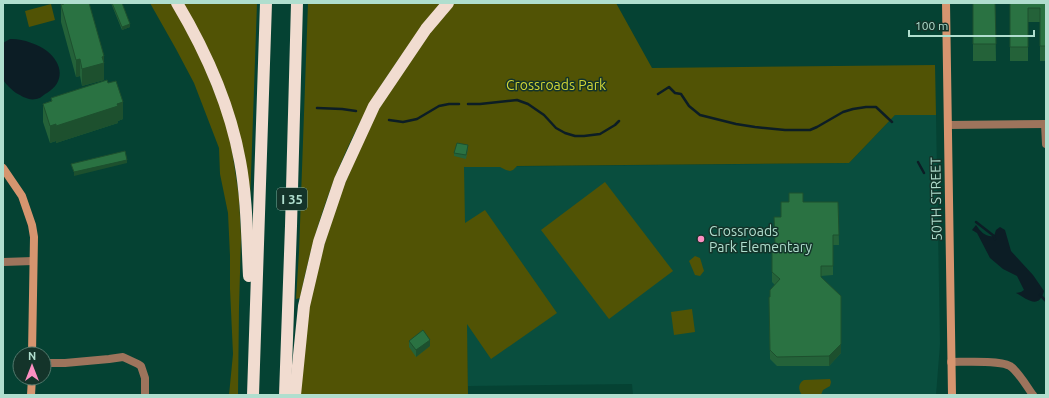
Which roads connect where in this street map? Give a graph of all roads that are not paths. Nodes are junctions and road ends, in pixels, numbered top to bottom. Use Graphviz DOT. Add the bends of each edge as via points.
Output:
graph roads {
  1 [pos="177,3"];
  2 [pos="266,3"];
  3 [pos="296,3"];
  4 [pos="448,3"];
  5 [pos="946,3"];
  6 [pos="1045,124"];
  7 [pos="948,125"];
  8 [pos="1046,144"];
  9 [pos="3,168"];
  10 [pos="33,261"];
  11 [pos="3,262"];
  12 [pos="32,346"];
  13 [pos="254,353"];
  14 [pos="951,362"];
  15 [pos="52,363"];
  16 [pos="145,395"];
  17 [pos="253,395"];
  18 [pos="285,395"];
  19 [pos="295,395"];
  20 [pos="952,395"];
  21 [pos="1033,395"];
  1 -- 13 [label="highway" via="219,88 232,124 245,198"];
  2 -- 13 [label="highway, I 35"];
  3 -- 18 [label="highway, I 35"];
  4 -- 19 [label="highway" via="426,29 374,106 340,180 319,242 304,306"];
  5 -- 7 [label="main road, 50TH STREET"];
  6 -- 7 [label="street"];
  6 -- 8 [label="street"];
  7 -- 14 [label="main road, 50TH STREET"];
  9 -- 10 [label="main road" via="25,202 34,237"];
  10 -- 11 [label="street"];
  10 -- 12 [label="main road"];
  13 -- 17 [label="highway, I 35"];
  14 -- 20 [label="main road, 50TH STREET"];
  14 -- 21 [label="street" via="1002,363 1021,378"];
  15 -- 16 [label="street" via="124,357 141,366 145,378"];
}
